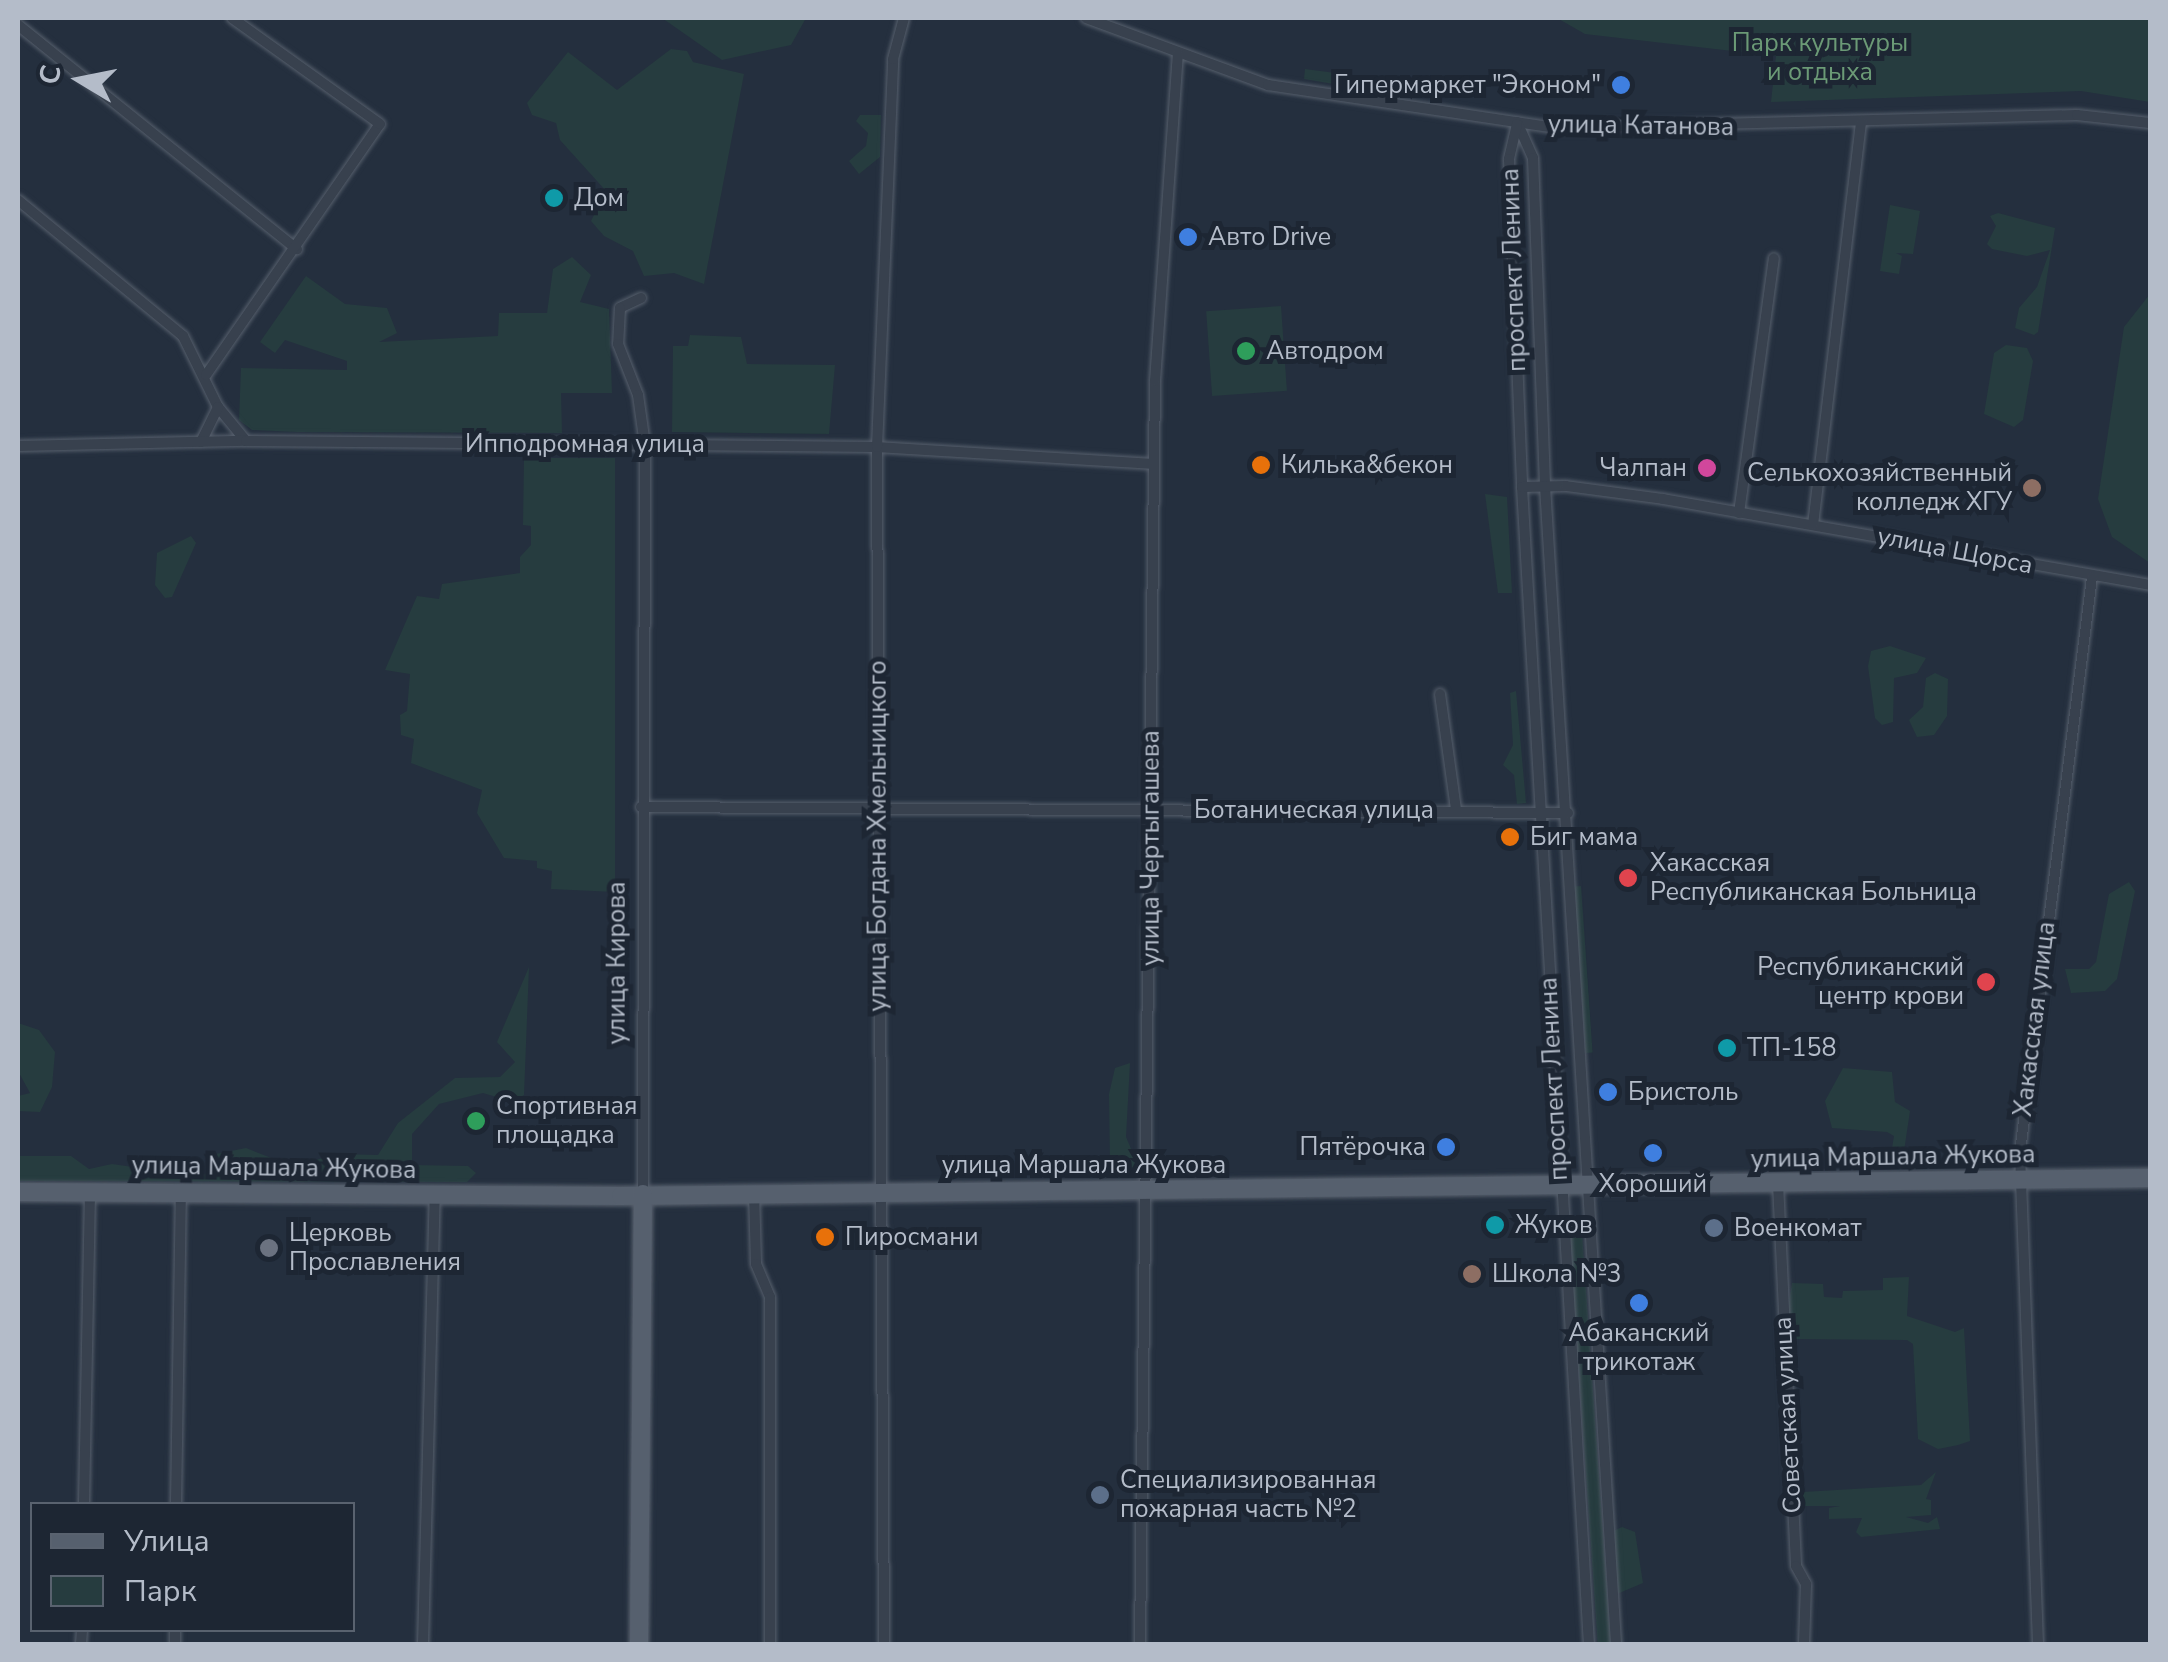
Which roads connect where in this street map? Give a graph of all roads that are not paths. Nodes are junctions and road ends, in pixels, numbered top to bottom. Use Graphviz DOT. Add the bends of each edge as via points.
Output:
graph roads {
  1 [pos="232,18"];
  2 [pos="904,18"];
  3 [pos="1086,18"];
  4 [pos="18,25"];
  5 [pos="1178,54"];
  6 [pos="1517,122"];
  7 [pos="1861,122"];
  8 [pos="2150,123"];
  9 [pos="18,200"];
  10 [pos="297,249"];
  11 [pos="1774,258"];
  12 [pos="641,298"];
  13 [pos="206,375"];
  14 [pos="218,407"];
  15 [pos="246,440"];
  16 [pos="200,442"];
  17 [pos="645,445"];
  18 [pos="18,446"];
  19 [pos="877,447"];
  20 [pos="1153,464"];
  21 [pos="1545,486"];
  22 [pos="1522,487"];
  23 [pos="1739,513"];
  24 [pos="1813,525"];
  25 [pos="2092,576"];
  26 [pos="2150,586"];
  27 [pos="1440,694"];
  28 [pos="640,807"];
  29 [pos="877,808"];
  30 [pos="1151,810"];
  31 [pos="1456,810"];
  32 [pos="1541,812"];
  33 [pos="1568,813"];
  34 [pos="2020,1178"];
  35 [pos="2150,1178"];
  36 [pos="1778,1184"];
  37 [pos="1588,1188"];
  38 [pos="1559,1189"];
  39 [pos="879,1190"];
  40 [pos="1148,1191"];
  41 [pos="18,1192"];
  42 [pos="90,1192"];
  43 [pos="181,1192"];
  44 [pos="754,1192"];
  45 [pos="643,1194"];
  46 [pos="436,1195"];
  47 [pos="84,1502"];
  48 [pos="176,1502"];
  49 [pos="423,1644"];
  50 [pos="639,1644"];
  51 [pos="770,1644"];
  52 [pos="884,1644"];
  53 [pos="1140,1644"];
  54 [pos="1589,1644"];
  55 [pos="1616,1644"];
  56 [pos="1804,1644"];
  57 [pos="2038,1644"];
  1 -- 10 [label="street" via="380,124"];
  2 -- 19 [label="street, улица Богдана Хмельницкого" via="897,28"];
  3 -- 5 [label="street, улица Катанова"];
  4 -- 10 [label="street"];
  5 -- 6 [label="street, улица Катанова" via="1291,90"];
  5 -- 20 [label="street, улица Чертыгашева" via="1162,216"];
  6 -- 7 [label="street, улица Катанова" via="1604,130"];
  6 -- 21 [label="street, проспект Ленина" via="1533,158"];
  6 -- 22 [label="street, проспект Ленина" via="1509,158"];
  7 -- 8 [label="street, улица Катанова" via="2077,115"];
  7 -- 24 [label="street"];
  9 -- 13 [label="street" via="168,320"];
  10 -- 13 [label="street"];
  11 -- 23 [label="street"];
  12 -- 17 [label="street, улица Кирова" via="620,308 618,344 638,395"];
  13 -- 14 [label="street"];
  14 -- 15 [label="street"];
  14 -- 16 [label="street"];
  15 -- 16 [label="street, Ипподромная улица"];
  15 -- 17 [label="street, Ипподромная улица"];
  16 -- 18 [label="street, Ипподромная улица"];
  17 -- 19 [label="street, Ипподромная улица"];
  17 -- 28 [label="street, улица Кирова"];
  19 -- 20 [label="street, Ипподромная улица"];
  19 -- 29 [label="street, улица Богдана Хмельницкого"];
  20 -- 30 [label="street, улица Чертыгашева"];
  21 -- 22 [label="street, улица Щорса"];
  21 -- 23 [label="street, улица Щорса"];
  21 -- 33 [label="street, проспект Ленина"];
  22 -- 32 [label="street, проспект Ленина"];
  23 -- 24 [label="street, улица Щорса"];
  24 -- 25 [label="street, улица Щорса"];
  25 -- 26 [label="street, улица Щорса"];
  25 -- 34 [label="street, Хакасская улица" via="2028,1063"];
  27 -- 31 [label="street"];
  28 -- 29 [label="street, Ботаническая улица"];
  28 -- 45 [label="street, улица Кирова"];
  29 -- 30 [label="street, Ботаническая улица"];
  29 -- 39 [label="street, улица Богдана Хмельницкого"];
  30 -- 31 [label="street, Ботаническая улица"];
  30 -- 40 [label="street, улица Чертыгашева"];
  31 -- 32 [label="street, Ботаническая улица"];
  32 -- 33 [label="street, Ботаническая улица"];
  32 -- 38 [label="street, проспект Ленина"];
  33 -- 37 [label="street, проспект Ленина"];
  34 -- 35 [label="main road, улица Маршала Жукова"];
  34 -- 36 [label="main road, улица Маршала Жукова"];
  34 -- 57 [label="street, Хакасская улица"];
  36 -- 37 [label="main road, улица Маршала Жукова"];
  36 -- 56 [label="street, Советская улица" via="1796,1566 1806,1584"];
  37 -- 38 [label="main road, улица Маршала Жукова"];
  37 -- 55 [label="street, проспект Ленина"];
  38 -- 40 [label="main road, улица Маршала Жукова"];
  38 -- 54 [label="street, проспект Ленина"];
  39 -- 40 [label="main road, улица Маршала Жукова"];
  39 -- 44 [label="main road, улица Маршала Жукова"];
  39 -- 52 [label="street, улица Богдана Хмельницкого"];
  40 -- 53 [label="street, улица Чертыгашева"];
  41 -- 42 [label="main road, улица Маршала Жукова"];
  42 -- 43 [label="main road, улица Маршала Жукова"];
  42 -- 47 [label="street"];
  43 -- 46 [label="main road, улица Маршала Жукова"];
  43 -- 48 [label="street"];
  44 -- 45 [label="main road, улица Маршала Жукова"];
  44 -- 51 [label="street" via="756,1264 770,1297"];
  45 -- 46 [label="main road, улица Маршала Жукова"];
  45 -- 50 [label="main road, улица Кирова"];
  46 -- 49 [label="street"];
}
